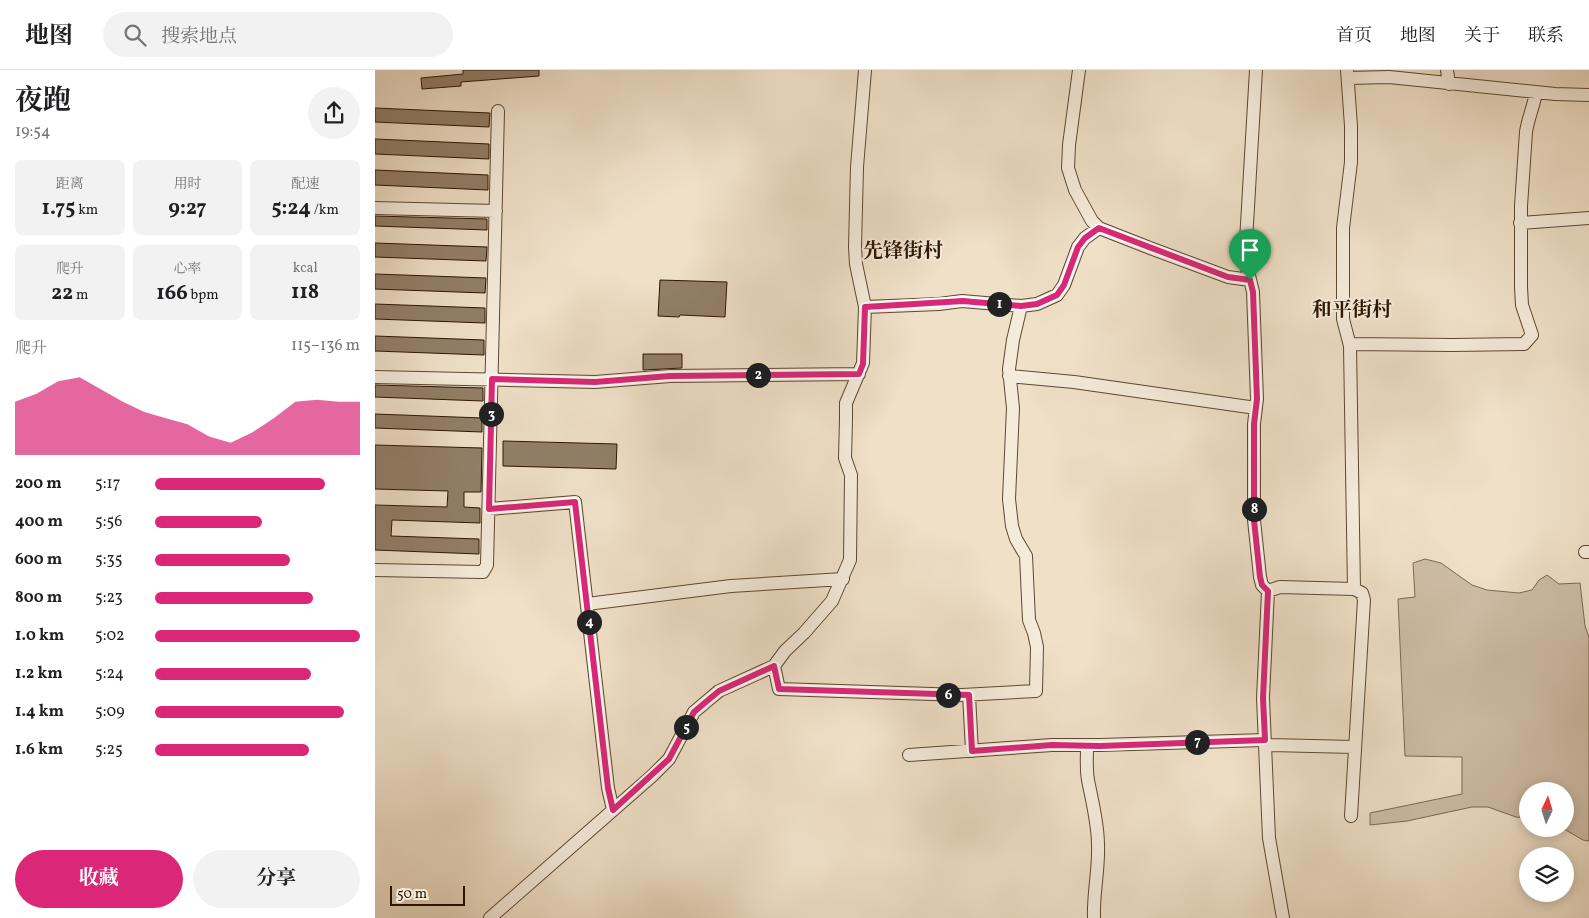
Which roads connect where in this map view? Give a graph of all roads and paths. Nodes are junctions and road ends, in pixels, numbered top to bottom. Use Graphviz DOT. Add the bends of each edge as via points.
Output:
graph roads {
  1 [pos="865,70"];
  2 [pos="1079,70"];
  3 [pos="1256,70"];
  4 [pos="1447,70"];
  5 [pos="1347,74"];
  6 [pos="1449,84"];
  7 [pos="1536,92"];
  8 [pos="1589,95"];
  9 [pos="498,111"];
  10 [pos="375,208"];
  11 [pos="496,210"];
  12 [pos="1589,218"];
  13 [pos="1520,223"];
  14 [pos="1099,228"];
  15 [pos="1250,280"];
  16 [pos="1021,306"];
  17 [pos="865,307"];
  18 [pos="1350,344"];
  19 [pos="859,374"];
  20 [pos="1009,376"];
  21 [pos="375,377"];
  22 [pos="492,379"];
  23 [pos="1256,408"];
  24 [pos="489,509"];
  25 [pos="375,570"];
  26 [pos="843,579"];
  27 [pos="1354,589"];
  28 [pos="1268,591"];
  29 [pos="587,604"];
  30 [pos="774,666"];
  31 [pos="969,695"];
  32 [pos="1265,742"];
  33 [pos="1087,745"];
  34 [pos="1354,747"];
  35 [pos="972,751"];
  36 [pos="909,755"];
  37 [pos="613,810"];
  38 [pos="1351,816"];
  39 [pos="490,918"];
  40 [pos="1094,918"];
  41 [pos="1283,918"];
  1 -- 17 [label="street" via="857,167 855,247"];
  2 -- 14 [label="street" via="1068,168 1075,190"];
  3 -- 15 [label="street" via="1246,241"];
  4 -- 6 [label="street"];
  5 -- 6 [label="street"];
  5 -- 18 [label="street" via="1351,162 1343,228 1343,318"];
  6 -- 7 [label="street"];
  7 -- 8 [label="street"];
  7 -- 13 [label="street" via="1527,127"];
  9 -- 11 [label="street"];
  10 -- 11 [label="street"];
  11 -- 22 [label="street"];
  12 -- 13 [label="street"];
  13 -- 18 [label="street" via="1521,287 1533,335 1524,344"];
  14 -- 15 [label="street" via="1228,277"];
  14 -- 16 [label="street" via="1078,247 1057,295 1037,304"];
  15 -- 23 [label="street"];
  16 -- 17 [label="street" via="963,301"];
  16 -- 20 [label="street"];
  17 -- 19 [label="street" via="863,364"];
  18 -- 27 [label="street"];
  19 -- 22 [label="street" via="670,376 595,382"];
  19 -- 26 [label="street" via="846,404 845,458 851,475 851,547"];
  20 -- 23 [label="street"];
  20 -- 31 [label="street" via="1013,408 1009,499 1012,526 1026,556 1029,620 1037,647 1036,691"];
  21 -- 22 [label="street"];
  22 -- 24 [label="street"];
  23 -- 28 [label="street" via="1254,520 1260,577"];
  24 -- 25 [label="street" via="487,565 483,572"];
  24 -- 29 [label="street" via="575,502"];
  26 -- 29 [label="street" via="731,586"];
  26 -- 30 [label="street" via="832,601"];
  27 -- 28 [label="street" via="1280,588"];
  27 -- 34 [label="street" via="1362,593 1364,600"];
  28 -- 32 [label="street" via="1263,698"];
  29 -- 37 [label="street"];
  30 -- 31 [label="street" via="779,689"];
  30 -- 37 [label="street" via="719,691 694,712 669,759"];
  31 -- 35 [label="street"];
  32 -- 33 [label="street"];
  32 -- 34 [label="street"];
  32 -- 41 [label="street" via="1269,838"];
  33 -- 35 [label="street"];
  33 -- 40 [label="street" via="1088,780 1099,844"];
  34 -- 38 [label="street"];
  35 -- 36 [label="street"];
  37 -- 39 [label="street"];
}
